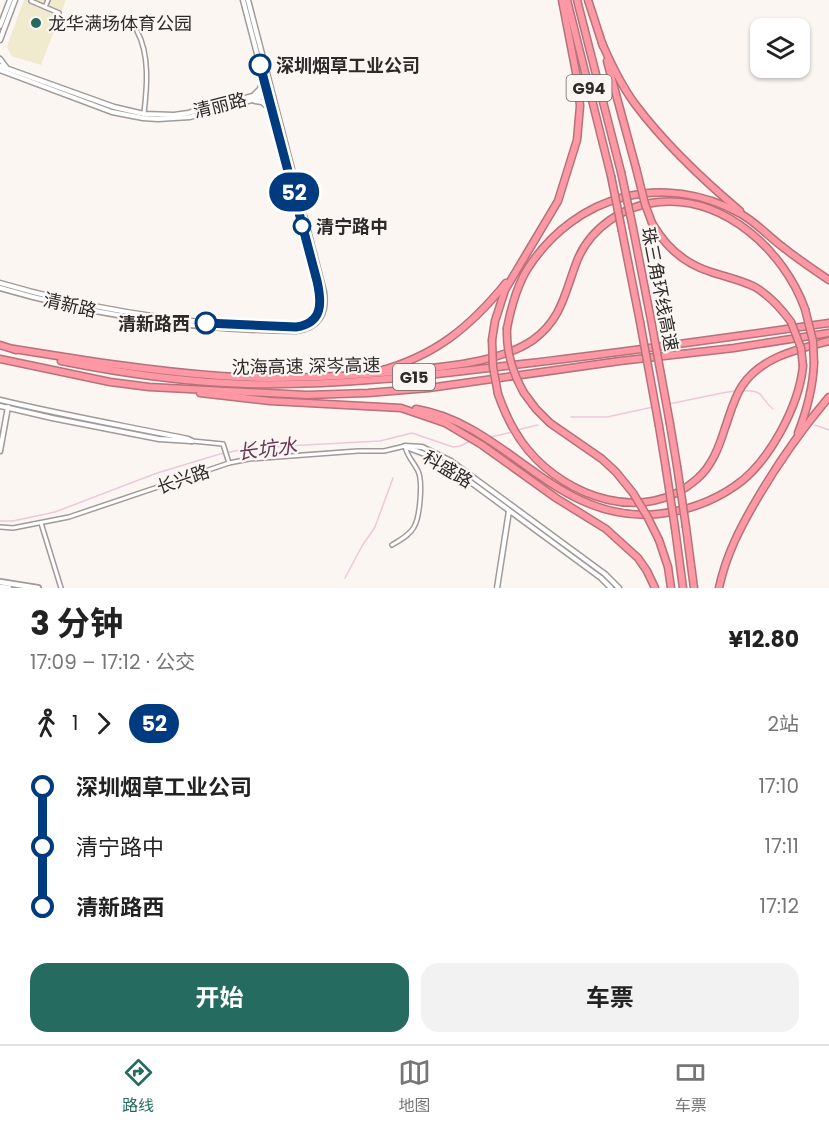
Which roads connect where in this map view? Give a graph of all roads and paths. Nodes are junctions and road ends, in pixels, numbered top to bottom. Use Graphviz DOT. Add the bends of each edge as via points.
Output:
graph roads {
  1 [pos="10,0"];
  2 [pos="15,0"];
  3 [pos="48,0"];
  4 [pos="245,0"];
  5 [pos="562,0"];
  6 [pos="567,0"];
  7 [pos="577,0"];
  8 [pos="588,0"];
  9 [pos="31,1"];
  10 [pos="45,7"];
  11 [pos="59,13"];
  12 [pos="0,27"];
  13 [pos="137,31"];
  14 [pos="0,40"];
  15 [pos="602,43"];
  16 [pos="0,59"];
  17 [pos="0,70"];
  18 [pos="9,71"];
  19 [pos="263,76"];
  20 [pos="269,94"];
  21 [pos="251,99"];
  22 [pos="273,113"];
  23 [pos="144,116"];
  24 [pos="758,227"];
  25 [pos="519,266"];
  26 [pos="829,279"];
  27 [pos="0,285"];
  28 [pos="317,318"];
  29 [pos="829,323"];
  30 [pos="829,333"];
  31 [pos="829,341"];
  32 [pos="0,345"];
  33 [pos="14,349"];
  34 [pos="0,359"];
  35 [pos="352,375"];
  36 [pos="149,387"];
  37 [pos="829,397"];
  38 [pos="0,400"];
  39 [pos="9,402"];
  40 [pos="0,406"];
  41 [pos="8,408"];
  42 [pos="401,408"];
  43 [pos="795,439"];
  44 [pos="192,441"];
  45 [pos="405,446"];
  46 [pos="0,451"];
  47 [pos="229,463"];
  48 [pos="509,511"];
  49 [pos="41,523"];
  50 [pos="0,527"];
  51 [pos="392,545"];
  52 [pos="0,584"];
  53 [pos="9,588"];
  54 [pos="38,588"];
  55 [pos="62,588"];
  56 [pos="497,588"];
  57 [pos="611,588"];
  58 [pos="619,588"];
  59 [pos="655,588"];
  60 [pos="671,588"];
  61 [pos="683,588"];
  62 [pos="694,588"];
  63 [pos="719,588"];
  1 -- 12 [label="street"];
  2 -- 14 [label="street"];
  3 -- 10 [label="street"];
  4 -- 19 [label="street"];
  4 -- 20 [label="street"];
  5 -- 25 [label="highway" via="578,83 577,140 558,201"];
  6 -- 61 [label="highway, 珠三角环线高速 / G94, bridge" via="610,176 640,322"];
  7 -- 62 [label="highway, 珠三角环线高速 / G94, bridge" via="633,228 670,424"];
  8 -- 15 [label="highway"];
  9 -- 10 [label="street"];
  10 -- 11 [label="street"];
  13 -- 23 [label="street" via="144,47"];
  15 -- 24 [label="highway" via="615,72 650,122 686,162"];
  15 -- 42 [label="highway, bridge" via="652,223 678,255 704,270 756,288 774,301 791,322 803,366 801,382 778,436 761,463 729,491 685,509 634,514 596,507 570,495 456,421 440,414"];
  16 -- 18 [label="street"];
  17 -- 18 [label="street, 清丽路"];
  18 -- 23 [label="street, 清丽路" via="112,112"];
  19 -- 20 [label="street"];
  19 -- 21 [label="street" via="260,89"];
  20 -- 21 [label="street, 清丽路"];
  20 -- 22 [label="street"];
  20 -- 28 [label="street" via="324,292 324,311"];
  21 -- 22 [label="street" via="262,102"];
  21 -- 23 [label="street, 清丽路" via="190,117"];
  22 -- 28 [label="street" via="319,292"];
  24 -- 26 [label="highway"];
  24 -- 60 [label="highway, bridge" via="742,214 697,197 649,193 609,200 567,224 548,241 527,269 511,310 508,356 517,381 550,423 603,459 633,493 659,540"];
  25 -- 31 [label="highway, bridge" via="505,290 492,340 498,394 510,424 550,472 581,491 614,502 638,504 662,499 698,479 718,450 742,386 777,357"];
  25 -- 35 [label="highway" via="476,317 438,347 392,367"];
  27 -- 28 [label="street, 清新路" via="79,308 187,325 296,331 307,329"];
  29 -- 33 [label="highway, 沈海高速 深岑高速 / G15" via="417,377 329,383 244,384 185,379 88,366"];
  30 -- 36 [label="highway, 沈海高速 深岑高速 / G15" via="368,393 307,395"];
  32 -- 33 [label="highway, 沈海高速 深岑高速 / G15"];
  33 -- 35 [label="highway" via="105,364 220,376"];
  34 -- 36 [label="highway, 沈海高速 深岑高速 / G15"];
  35 -- 43 [label="highway, bridge" via="444,366 523,346 555,318 581,252 596,232 625,211 658,202 680,202 722,215 752,234 785,268 796,287 811,330 814,363 808,404"];
  36 -- 42 [label="highway" via="235,398"];
  37 -- 43 [label="highway"];
  38 -- 39 [label="street"];
  39 -- 41 [label="street"];
  39 -- 44 [label="street"];
  40 -- 41 [label="street"];
  41 -- 44 [label="street" via="159,439"];
  41 -- 46 [label="street"];
  42 -- 59 [label="highway" via="445,423 482,444 596,522 638,558"];
  43 -- 63 [label="highway" via="735,537"];
  44 -- 47 [label="street" via="223,444"];
  45 -- 47 [label="street, 长兴路"];
  45 -- 48 [label="street, 科盛路" via="444,463"];
  45 -- 51 [label="street" via="421,478 419,511 415,526"];
  45 -- 58 [label="street, 科盛路" via="422,447 451,461"];
  47 -- 49 [label="street, 长兴路"];
  48 -- 56 [label="street"];
  48 -- 57 [label="street, 科盛路"];
  49 -- 50 [label="street, 长兴路"];
  49 -- 55 [label="street"];
  52 -- 53 [label="main road"];
  52 -- 54 [label="main road"];
}
